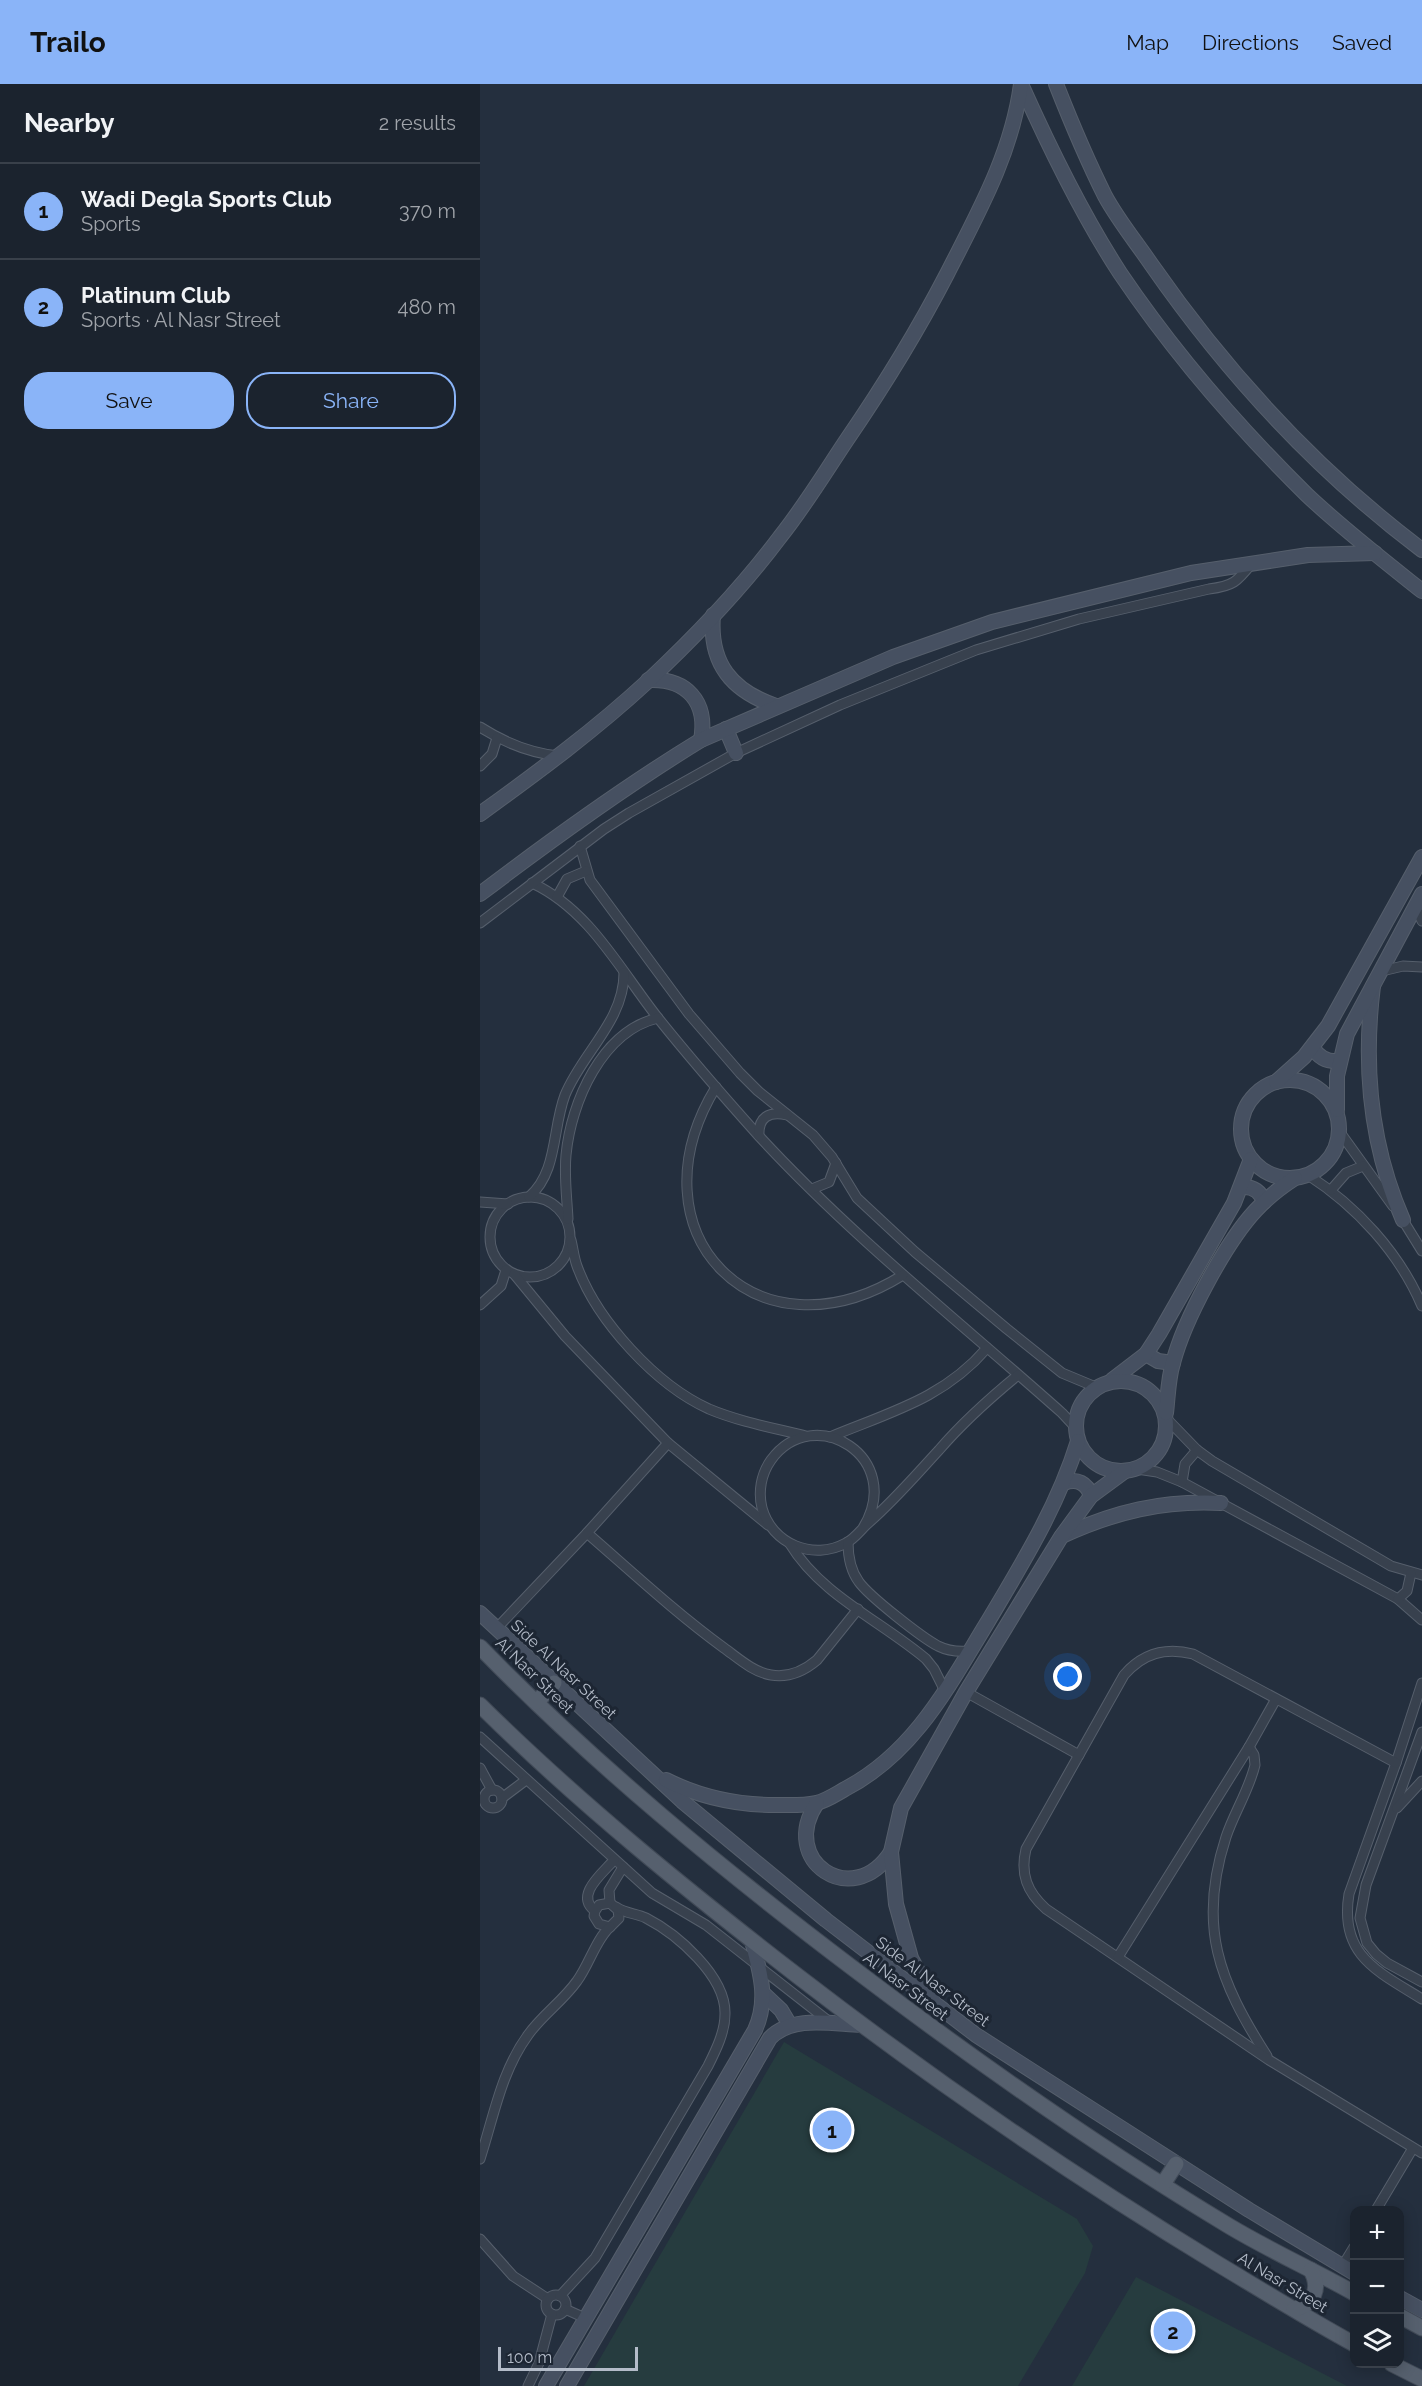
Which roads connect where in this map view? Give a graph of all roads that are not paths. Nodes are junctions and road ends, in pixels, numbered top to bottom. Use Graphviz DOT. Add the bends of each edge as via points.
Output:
graph roads {
  1 [pos="1021,84"];
  2 [pos="1056,84"];
  3 [pos="1422,550"];
  4 [pos="1375,553"];
  5 [pos="1252,563"];
  6 [pos="1422,591"];
  7 [pos="713,615"];
  8 [pos="648,680"];
  9 [pos="776,706"];
  10 [pos="480,727"];
  11 [pos="726,729"];
  12 [pos="497,738"];
  13 [pos="701,740"];
  14 [pos="736,753"];
  15 [pos="559,756"];
  16 [pos="480,766"];
  17 [pos="480,814"];
  18 [pos="580,846"];
  19 [pos="1422,857"];
  20 [pos="586,871"];
  21 [pos="532,884"];
  22 [pos="480,894"];
  23 [pos="557,897"];
  24 [pos="1419,900"];
  25 [pos="1422,921"];
  26 [pos="480,923"];
  27 [pos="1422,967"];
  28 [pos="1382,971"];
  29 [pos="624,973"];
  30 [pos="1373,986"];
  31 [pos="658,1018"];
  32 [pos="1313,1048"];
  33 [pos="1339,1061"];
  34 [pos="1276,1082"];
  35 [pos="716,1087"];
  36 [pos="1337,1113"];
  37 [pos="789,1116"];
  38 [pos="1339,1131"];
  39 [pos="759,1136"];
  40 [pos="1251,1159"];
  41 [pos="836,1163"];
  42 [pos="1363,1166"];
  43 [pos="1301,1176"];
  44 [pos="1242,1187"];
  45 [pos="812,1190"];
  46 [pos="1331,1190"];
  47 [pos="529,1197"];
  48 [pos="480,1202"];
  49 [pos="1264,1202"];
  50 [pos="508,1204"];
  51 [pos="1403,1220"];
  52 [pos="569,1225"];
  53 [pos="480,1240"];
  54 [pos="571,1240"];
  55 [pos="492,1250"];
  56 [pos="1422,1251"];
  57 [pos="510,1272"];
  58 [pos="903,1275"];
  59 [pos="480,1305"];
  60 [pos="1422,1306"];
  61 [pos="987,1348"];
  62 [pos="1146,1354"];
  63 [pos="1173,1363"];
  64 [pos="1018,1375"];
  65 [pos="1103,1385"];
  66 [pos="1166,1417"];
  67 [pos="1077,1434"];
  68 [pos="809,1437"];
  69 [pos="830,1437"];
  70 [pos="668,1443"];
  71 [pos="1197,1450"];
  72 [pos="1131,1470"];
  73 [pos="1182,1482"];
  74 [pos="1064,1483"];
  75 [pos="1091,1496"];
  76 [pos="1221,1503"];
  77 [pos="772,1528"];
  78 [pos="863,1528"];
  79 [pos="587,1533"];
  80 [pos="1060,1537"];
  81 [pos="848,1542"];
  82 [pos="790,1544"];
  83 [pos="1411,1573"];
  84 [pos="1422,1575"];
  85 [pos="1398,1599"];
  86 [pos="858,1609"];
  87 [pos="480,1613"];
  88 [pos="1422,1620"];
  89 [pos="496,1629"];
  90 [pos="480,1647"];
  91 [pos="969,1652"];
  92 [pos="554,1683"];
  93 [pos="1422,1683"];
  94 [pos="945,1691"];
  95 [pos="966,1692"];
  96 [pos="1276,1699"];
  97 [pos="537,1702"];
  98 [pos="480,1705"];
  99 [pos="1422,1732"];
  100 [pos="480,1737"];
  101 [pos="1249,1747"];
  102 [pos="1079,1755"];
  103 [pos="1396,1763"];
  104 [pos="480,1768"];
  105 [pos="656,1776"];
  106 [pos="526,1780"];
  107 [pos="1422,1781"];
  108 [pos="492,1790"];
  109 [pos="484,1798"];
  110 [pos="502,1798"];
  111 [pos="817,1803"];
  112 [pos="494,1808"];
  113 [pos="480,1809"];
  114 [pos="1393,1812"];
  115 [pos="480,1814"];
  116 [pos="891,1852"];
  117 [pos="614,1860"];
  118 [pos="623,1868"];
  119 [pos="613,1905"];
  120 [pos="595,1911"];
  121 [pos="631,1914"];
  122 [pos="619,1918"];
  123 [pos="598,1924"];
  124 [pos="610,1927"];
  125 [pos="600,1941"];
  126 [pos="752,1941"];
  127 [pos="1118,1957"];
  128 [pos="758,1965"];
  129 [pos="1422,1982"];
  130 [pos="764,1994"];
  131 [pos="1422,2000"];
  132 [pos="938,2006"];
  133 [pos="833,2024"];
  134 [pos="790,2025"];
  135 [pos="861,2025"];
  136 [pos="1269,2060"];
  137 [pos="1417,2150"];
  138 [pos="480,2159"];
  139 [pos="1176,2164"];
  140 [pos="1163,2184"];
  141 [pos="1379,2206"];
  142 [pos="480,2239"];
  143 [pos="1348,2269"];
  144 [pos="1311,2270"];
  145 [pos="1350,2291"];
  146 [pos="560,2296"];
  147 [pos="548,2299"];
  148 [pos="1404,2300"];
  149 [pos="565,2308"];
  150 [pos="1294,2309"];
  151 [pos="1422,2310"];
  152 [pos="552,2314"];
  153 [pos="585,2318"];
  154 [pos="1404,2318"];
  155 [pos="1422,2328"];
  156 [pos="1350,2342"];
  157 [pos="1400,2368"];
  158 [pos="1422,2379"];
  159 [pos="528,2386"];
  160 [pos="546,2386"];
  161 [pos="567,2386"];
  1 -- 4 [label="street" via="1099,239 1156,321 1221,406 1308,495"];
  1 -- 7 [label="street" via="1011,136 989,189 891,374 780,538"];
  2 -- 3 [label="street" via="1107,198 1174,297 1233,371 1307,451 1374,513"];
  4 -- 5 [label="street" via="1335,553"];
  4 -- 6 [label="street"];
  5 -- 9 [label="street" via="1144,583 993,622 893,657"];
  5 -- 14 [label="street" via="1228,587 1079,619 976,650 840,705"];
  7 -- 8 [label="street"];
  7 -- 9 [label="street" via="714,645 725,672 746,693"];
  8 -- 13 [label="street" via="675,683 692,695 702,713"];
  8 -- 15 [label="street"];
  9 -- 11 [label="street"];
  10 -- 12 [label="street"];
  11 -- 13 [label="street"];
  11 -- 14 [label="street"];
  12 -- 15 [label="street" via="539,754"];
  12 -- 16 [label="street" via="492,754"];
  13 -- 22 [label="street" via="535,852"];
  14 -- 18 [label="street" via="629,813"];
  15 -- 17 [label="street"];
  18 -- 20 [label="street"];
  18 -- 21 [label="street"];
  19 -- 32 [label="street"];
  20 -- 23 [label="street" via="567,879"];
  20 -- 37 [label="street" via="639,949 715,1046 758,1091"];
  21 -- 23 [label="street"];
  21 -- 26 [label="street"];
  23 -- 29 [label="street" via="587,924"];
  24 -- 25 [label="street"];
  24 -- 28 [label="street"];
  27 -- 28 [label="street"];
  28 -- 30 [label="street"];
  29 -- 31 [label="street"];
  29 -- 47 [label="street" via="620,1002 570,1083 547,1171 540,1187"];
  30 -- 33 [label="street" via="1347,1034"];
  30 -- 51 [label="street" via="1368,1040 1373,1121 1385,1174"];
  31 -- 35 [label="street"];
  31 -- 52 [label="street" via="644,1021 617,1042 600,1062 580,1098 566,1152"];
  32 -- 33 [label="street" via="1322,1058"];
  32 -- 34 [label="street"];
  33 -- 36 [label="street"];
  34 -- 36 [label="street" via="1294,1080 1312,1085 1327,1096"];
  34 -- 40 [label="street" via="1256,1094 1243,1113 1243,1145"];
  35 -- 39 [label="street"];
  35 -- 58 [label="street" via="695,1128 687,1173 691,1219 699,1240 730,1278 774,1301 820,1306 864,1296"];
  36 -- 38 [label="street"];
  37 -- 39 [label="street" via="773,1113 764,1117"];
  37 -- 41 [label="street" via="813,1135"];
  38 -- 42 [label="street"];
  38 -- 43 [label="street" via="1330,1158 1320,1168"];
  39 -- 45 [label="street"];
  40 -- 43 [label="street" via="1270,1174"];
  40 -- 44 [label="street"];
  41 -- 45 [label="street" via="829,1182"];
  41 -- 65 [label="street" via="857,1198 945,1278 1062,1373"];
  42 -- 46 [label="street" via="1346,1173"];
  42 -- 51 [label="street"];
  43 -- 46 [label="street"];
  43 -- 49 [label="street"];
  44 -- 49 [label="street" via="1254,1189"];
  44 -- 62 [label="street"];
  45 -- 58 [label="street"];
  46 -- 60 [label="street" via="1380,1238"];
  47 -- 50 [label="street"];
  47 -- 52 [label="street" via="550,1202"];
  48 -- 50 [label="street"];
  49 -- 63 [label="street" via="1226,1251 1190,1320"];
  50 -- 55 [label="street" via="497,1214 491,1228"];
  51 -- 56 [label="street"];
  52 -- 54 [label="street"];
  53 -- 55 [label="street"];
  54 -- 57 [label="street" via="563,1261 551,1272 529,1278"];
  54 -- 68 [label="street" via="576,1265 598,1305 627,1344 658,1376 685,1396 722,1414"];
  55 -- 57 [label="street"];
  57 -- 59 [label="street"];
  57 -- 70 [label="street" via="565,1336"];
  58 -- 61 [label="street"];
  61 -- 64 [label="street"];
  61 -- 69 [label="street" via="968,1369 934,1394"];
  62 -- 63 [label="street"];
  62 -- 65 [label="street"];
  63 -- 66 [label="street"];
  64 -- 67 [label="street" via="1062,1413"];
  64 -- 78 [label="street" via="966,1420 908,1486"];
  65 -- 66 [label="street" via="1119,1381 1140,1384 1156,1397"];
  65 -- 67 [label="street" via="1084,1401 1077,1418"];
  66 -- 71 [label="street"];
  66 -- 72 [label="street" via="1163,1443 1153,1458"];
  67 -- 72 [label="street" via="1092,1461 1113,1471"];
  67 -- 74 [label="street"];
  68 -- 69 [label="street"];
  68 -- 77 [label="street" via="788,1444 765,1472 761,1483 762,1507"];
  69 -- 78 [label="street" via="862,1456 874,1479 874,1505"];
  70 -- 77 [label="street"];
  70 -- 79 [label="street"];
  71 -- 73 [label="street" via="1185,1464"];
  71 -- 83 [label="street" via="1391,1566"];
  72 -- 73 [label="street" via="1157,1472"];
  72 -- 75 [label="street" via="1107,1482"];
  73 -- 76 [label="street"];
  74 -- 75 [label="street" via="1083,1484"];
  74 -- 91 [label="street" via="1026,1557"];
  75 -- 80 [label="street"];
  76 -- 80 [label="street" via="1148,1506 1104,1518"];
  76 -- 85 [label="street"];
  77 -- 82 [label="street"];
  78 -- 81 [label="street"];
  79 -- 86 [label="street" via="688,1622 751,1667 770,1675 790,1675 809,1667"];
  79 -- 89 [label="street"];
  80 -- 95 [label="street"];
  81 -- 82 [label="street" via="813,1551"];
  81 -- 91 [label="street" via="850,1563 866,1590 938,1646"];
  82 -- 86 [label="street" via="812,1573"];
  83 -- 84 [label="street"];
  83 -- 85 [label="street" via="1407,1591"];
  85 -- 88 [label="street"];
  86 -- 94 [label="street" via="926,1659"];
  87 -- 89 [label="street, Side Al Nasr Street"];
  89 -- 92 [label="street, Side Al Nasr Street"];
  90 -- 97 [label="main road, Al Nasr Street"];
  91 -- 94 [label="street"];
  92 -- 97 [label="main road"];
  92 -- 105 [label="street, Side Al Nasr Street"];
  93 -- 103 [label="street"];
  94 -- 111 [label="street" via="892,1757 858,1782"];
  95 -- 102 [label="street"];
  95 -- 116 [label="street" via="908,1793"];
  96 -- 101 [label="street"];
  96 -- 102 [label="street" via="1193,1654 1167,1650 1155,1653 1124,1675"];
  96 -- 103 [label="street"];
  97 -- 140 [label="main road, Al Nasr Street" via="663,1817 793,1923 964,2052"];
  98 -- 126 [label="main road, Al Nasr Street" via="635,1846"];
  99 -- 114 [label="street"];
  100 -- 106 [label="street"];
  101 -- 127 [label="street"];
  101 -- 136 [label="street" via="1255,1765 1218,1862 1212,1896 1213,1921 1230,1993"];
  102 -- 127 [label="street" via="1026,1849 1024,1876 1036,1900"];
  103 -- 131 [label="street" via="1349,1894 1348,1927 1361,1956 1372,1968"];
  104 -- 108 [label="street"];
  105 -- 111 [label="street" via="707,1797 734,1802"];
  105 -- 132 [label="street, Side Al Nasr Street" via="826,1920"];
  106 -- 110 [label="street"];
  106 -- 117 [label="street"];
  107 -- 114 [label="street"];
  108 -- 109 [label="street"];
  108 -- 110 [label="street"];
  109 -- 112 [label="street" via="488,1807"];
  109 -- 113 [label="street"];
  110 -- 112 [label="street"];
  111 -- 116 [label="street" via="805,1828 806,1842 810,1856 831,1875 859,1878 878,1869"];
  112 -- 115 [label="street"];
  114 -- 129 [label="street" via="1366,1885 1361,1924 1367,1943 1376,1954"];
  116 -- 132 [label="street" via="902,1931 923,1983"];
  117 -- 118 [label="street"];
  117 -- 120 [label="street" via="588,1892 587,1902"];
  118 -- 119 [label="street" via="611,1887"];
  118 -- 128 [label="street" via="652,1893 706,1925"];
  119 -- 120 [label="street" via="599,1905"];
  119 -- 121 [label="street"];
  119 -- 122 [label="street"];
  120 -- 123 [label="street"];
  121 -- 122 [label="street"];
  121 -- 146 [label="street" via="654,1923 707,1970 720,1989 724,2023 708,2066 604,2245"];
  122 -- 124 [label="street"];
  123 -- 124 [label="street"];
  123 -- 125 [label="street"];
  124 -- 125 [label="street"];
  125 -- 138 [label="street" via="576,1983 538,2022 517,2051 502,2083"];
  126 -- 128 [label="street"];
  126 -- 135 [label="main road, Al Nasr Street"];
  127 -- 136 [label="street"];
  128 -- 130 [label="street"];
  128 -- 133 [label="street"];
  130 -- 134 [label="street" via="782,2010"];
  130 -- 153 [label="street" via="755,2030"];
  132 -- 139 [label="street, Side Al Nasr Street" via="976,2035"];
  133 -- 134 [label="street"];
  133 -- 135 [label="street"];
  134 -- 161 [label="street" via="770,2038"];
  135 -- 150 [label="main road, Al Nasr Street" via="945,2087 1120,2204"];
  136 -- 137 [label="street"];
  137 -- 141 [label="street"];
  139 -- 140 [label="main road"];
  139 -- 143 [label="street, Side Al Nasr Street"];
  140 -- 144 [label="main road, Al Nasr Street" via="1230,2227"];
  142 -- 147 [label="street" via="513,2276"];
  144 -- 145 [label="main road, Al Nasr Street"];
  144 -- 150 [label="main road" via="1316,2291 1307,2304"];
  146 -- 147 [label="street"];
  146 -- 149 [label="street" via="565,2300"];
  147 -- 152 [label="street" via="547,2308"];
  148 -- 151 [label="street"];
  149 -- 152 [label="street"];
  149 -- 153 [label="street"];
  150 -- 156 [label="main road, Al Nasr Street"];
  152 -- 159 [label="street"];
  153 -- 160 [label="street"];
  154 -- 155 [label="main road"];
  157 -- 158 [label="main road"];
}
